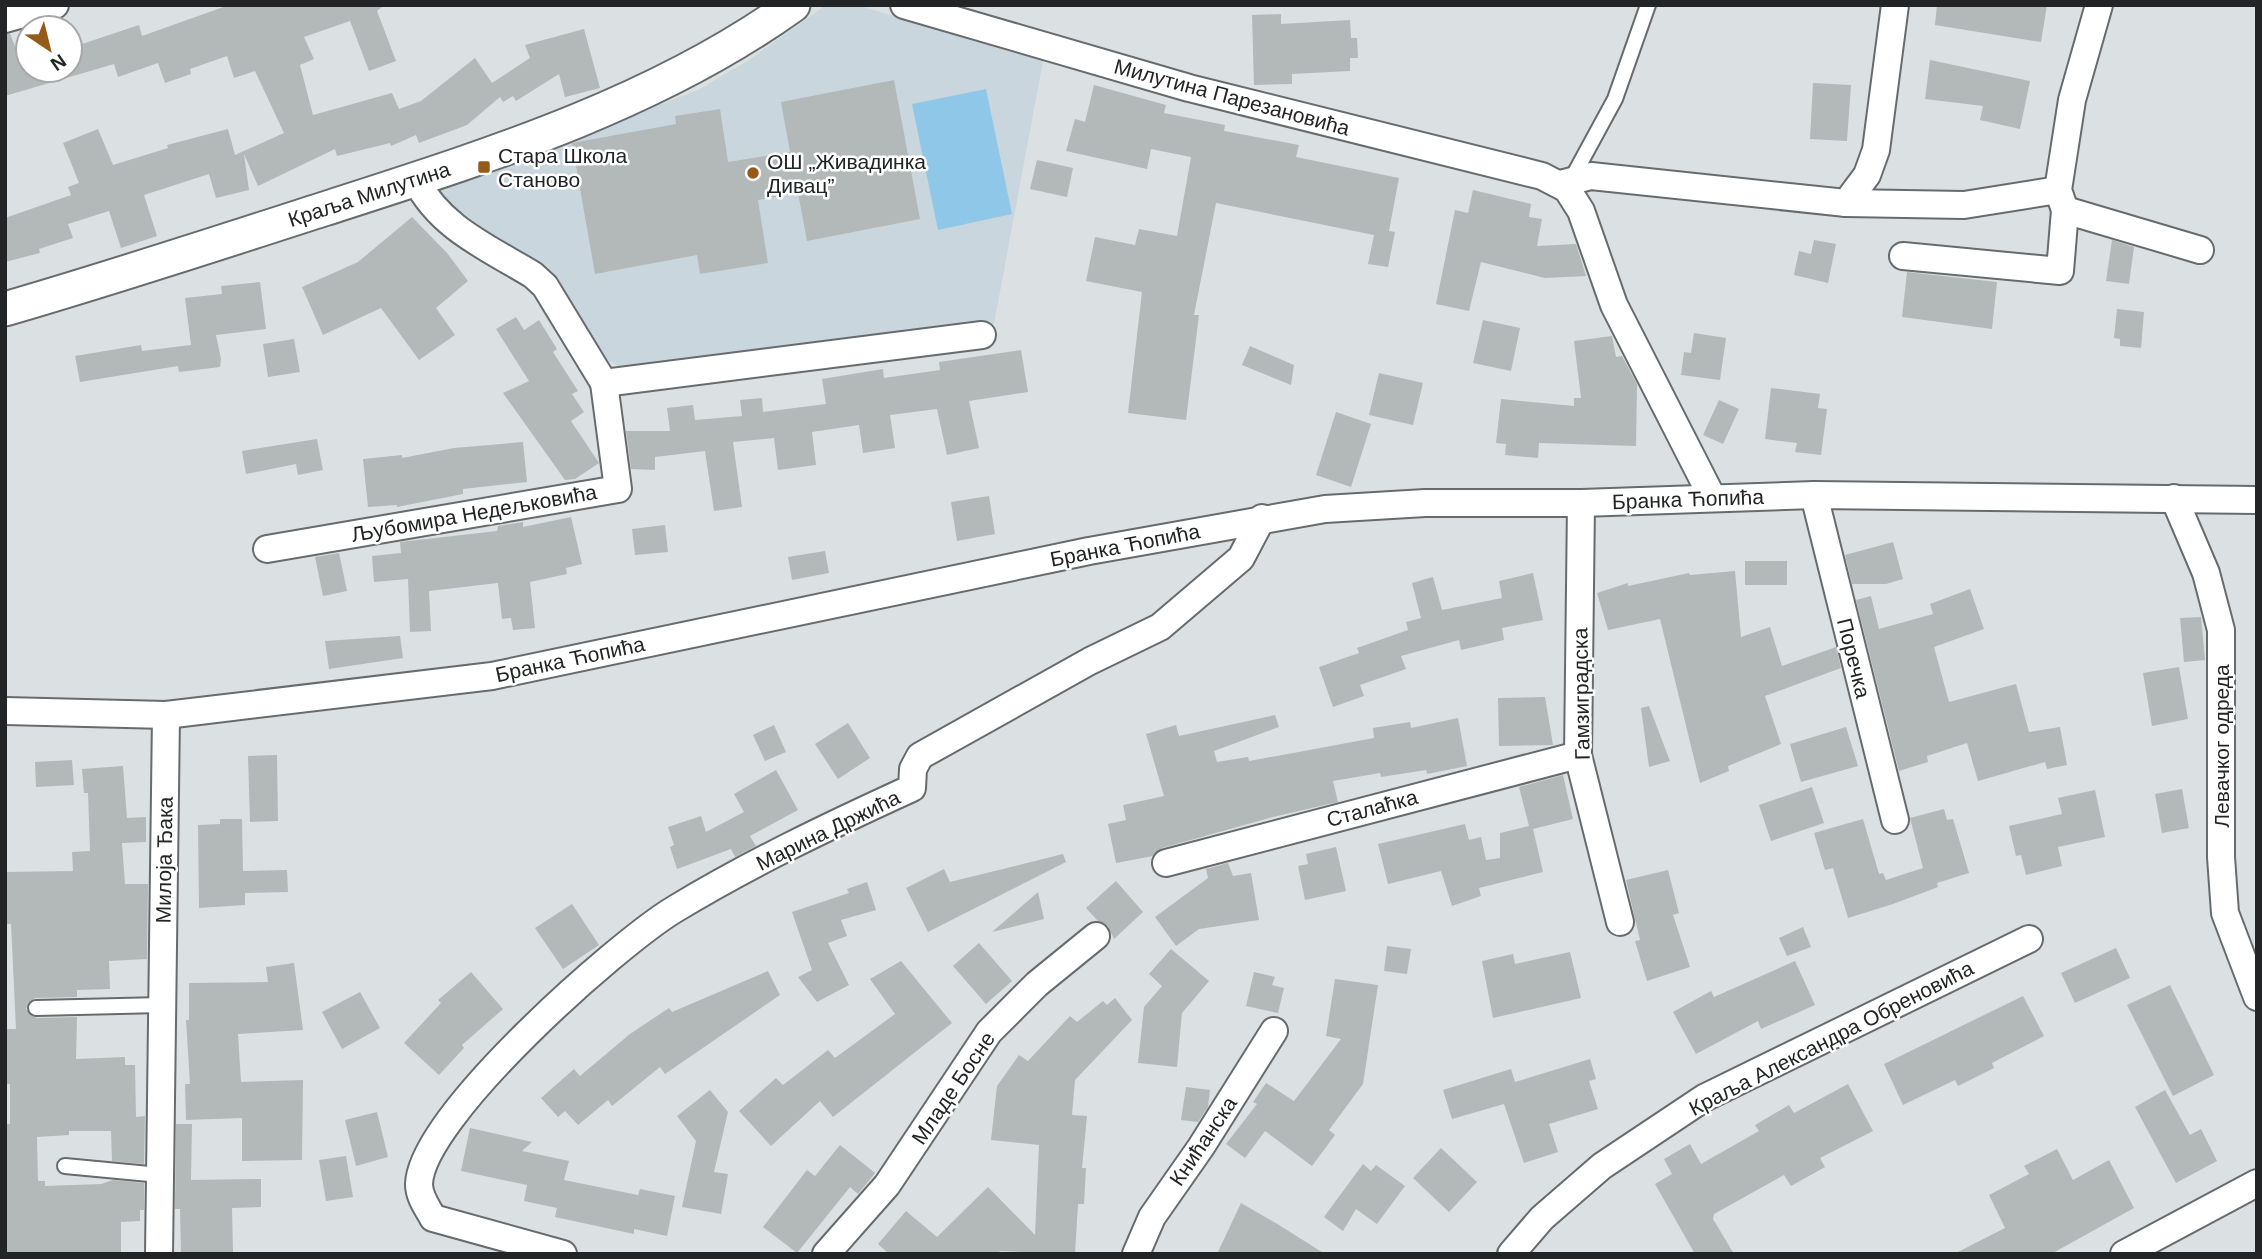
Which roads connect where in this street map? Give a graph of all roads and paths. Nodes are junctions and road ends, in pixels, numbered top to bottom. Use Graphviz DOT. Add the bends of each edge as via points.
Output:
graph roads {
  1 [pos="55,5"];
  2 [pos="793,5"];
  3 [pos="904,5"];
  4 [pos="1648,5"];
  5 [pos="1895,5"];
  6 [pos="2099,5"];
  7 [pos="5,19"];
  8 [pos="416,180"];
  9 [pos="1566,182"];
  10 [pos="2061,200"];
  11 [pos="1846,203"];
  12 [pos="2200,250"];
  13 [pos="1903,256"];
  14 [pos="5,309"];
  15 [pos="982,335"];
  16 [pos="604,383"];
  17 [pos="1814,495"];
  18 [pos="1712,497"];
  19 [pos="2174,498"];
  20 [pos="2257,500"];
  21 [pos="1581,503"];
  22 [pos="1262,519"];
  23 [pos="267,549"];
  24 [pos="5,711"];
  25 [pos="166,715"];
  26 [pos="1578,755"];
  27 [pos="1895,820"];
  28 [pos="1166,863"];
  29 [pos="1620,922"];
  30 [pos="1096,936"];
  31 [pos="2029,939"];
  32 [pos="2257,997"];
  33 [pos="162,1005"];
  34 [pos="36,1008"];
  35 [pos="1273,1031"];
  36 [pos="65,1166"];
  37 [pos="160,1175"];
  38 [pos="2257,1183"];
  39 [pos="159,1254"];
  40 [pos="564,1254"];
  41 [pos="826,1254"];
  42 [pos="1136,1254"];
  43 [pos="1511,1254"];
  44 [pos="2124,1254"];
  1 -- 7 [label="street"];
  2 -- 8 [label="street, Краља Милутина" via="725,50 651,88"];
  3 -- 9 [label="street, Милутина Парезановића" via="1189,88"];
  4 -- 9 [label="lane" via="1615,99"];
  5 -- 11 [label="street" via="1876,150 1867,175"];
  6 -- 10 [label="street" via="2073,100"];
  8 -- 14 [label="street, Краља Милутина"];
  8 -- 16 [label="street, Љубомира Недељковића" via="443,219 545,286"];
  9 -- 11 [label="street, Милутина Парезановића" via="1591,176"];
  9 -- 18 [label="street" via="1614,305"];
  10 -- 11 [label="street, Милутина Парезановића" via="1964,205"];
  10 -- 12 [label="street"];
  10 -- 13 [label="street" via="2060,271"];
  15 -- 16 [label="street"];
  16 -- 23 [label="street, Љубомира Недељковића" via="618,489"];
  17 -- 18 [label="street, Бранка Ћопића"];
  17 -- 19 [label="street, Бранка Ћопића"];
  17 -- 27 [label="street, Поречка"];
  18 -- 21 [label="street, Бранка Ћопића"];
  19 -- 20 [label="street, Бранка Ћопића"];
  19 -- 32 [label="street, Левачког одреда" via="2215,600 2221,630 2225,913"];
  21 -- 22 [label="street, Бранка Ћопића" via="1425,503 1325,509"];
  21 -- 26 [label="street, Гамзиградска"];
  22 -- 25 [label="street, Бранка Ћопића" via="492,676"];
  22 -- 40 [label="street, Марина Држића" via="1241,558 1160,627 920,756 913,769 912,788 813,834 674,909 556,1005 498,1061 428,1156 419,1182 420,1195 433,1218"];
  24 -- 25 [label="street, Бранка Ћопића"];
  25 -- 33 [label="street, Милоја Ђака"];
  26 -- 28 [label="street, Сталаћка"];
  26 -- 29 [label="street, Гамзиградска"];
  30 -- 41 [label="street, Младе Босне" via="1037,984 989,1032 887,1185"];
  31 -- 43 [label="street, Краља Александра Обреновића" via="1704,1098 1602,1166 1542,1218"];
  33 -- 34 [label="lane"];
  33 -- 37 [label="street, Милоја Ђака"];
  35 -- 42 [label="street, Книћанска" via="1152,1217"];
  36 -- 37 [label="lane"];
  37 -- 39 [label="street, Милоја Ђака"];
  38 -- 44 [label="street"];
}
